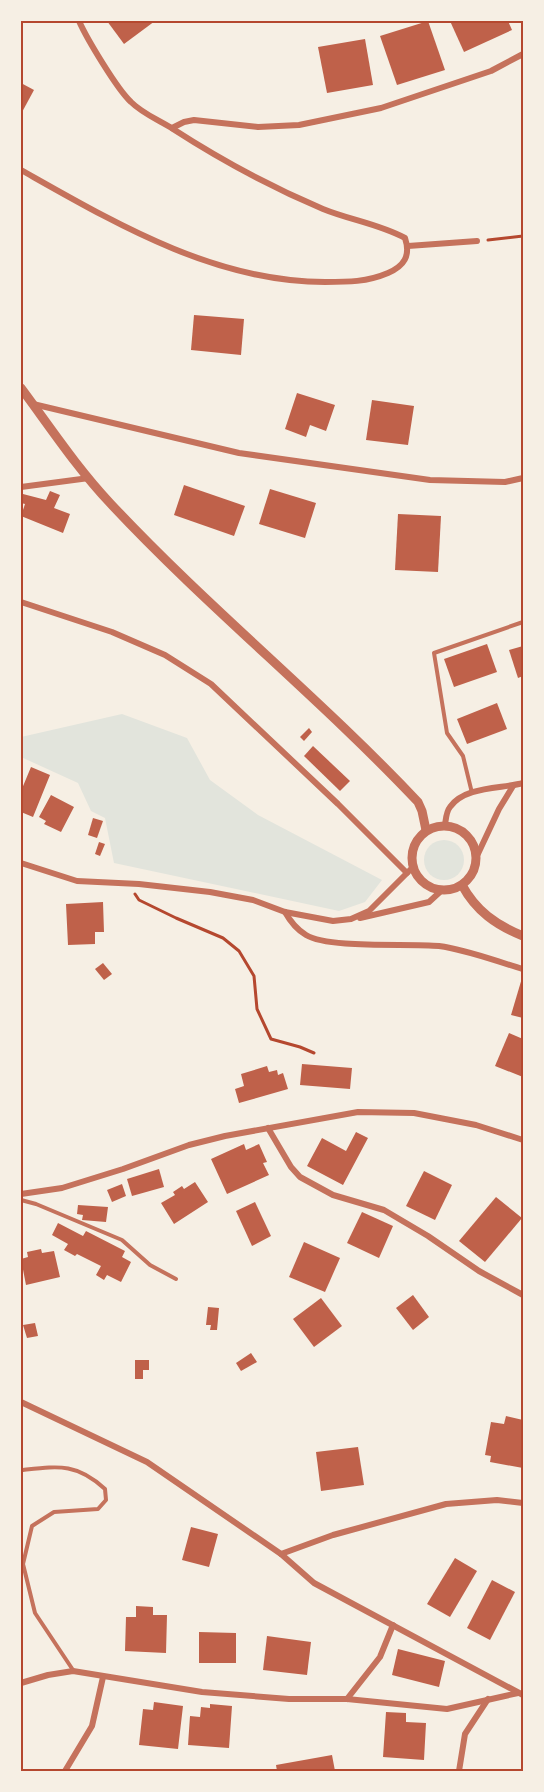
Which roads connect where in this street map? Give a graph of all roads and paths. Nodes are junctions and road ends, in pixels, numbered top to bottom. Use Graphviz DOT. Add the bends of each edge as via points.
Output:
graph roads {
  1 [pos="79,21"];
  2 [pos="523,54"];
  3 [pos="172,128"];
  4 [pos="21,170"];
  5 [pos="523,236"];
  6 [pos="477,241"];
  7 [pos="408,246"];
  8 [pos="21,388"];
  9 [pos="32,404"];
  10 [pos="89,478"];
  11 [pos="523,478"];
  12 [pos="21,487"];
  13 [pos="21,602"];
  14 [pos="523,622"];
  15 [pos="523,783"];
  16 [pos="513,786"];
  17 [pos="472,793"];
  18 [pos="444,825"];
  19 [pos="426,830"];
  20 [pos="476,858"];
  21 [pos="21,863"];
  22 [pos="410,870"];
  23 [pos="127,883"];
  24 [pos="462,885"];
  25 [pos="441,891"];
  26 [pos="285,912"];
  27 [pos="351,920"];
  28 [pos="523,936"];
  29 [pos="523,969"];
  30 [pos="314,1053"];
  31 [pos="268,1128"];
  32 [pos="523,1140"];
  33 [pos="21,1194"];
  34 [pos="21,1200"];
  35 [pos="176,1279"];
  36 [pos="523,1295"];
  37 [pos="21,1402"];
  38 [pos="23,1470"];
  39 [pos="523,1503"];
  40 [pos="281,1554"];
  41 [pos="393,1625"];
  42 [pos="73,1671"];
  43 [pos="103,1677"];
  44 [pos="21,1683"];
  45 [pos="520,1694"];
  46 [pos="347,1699"];
  47 [pos="489,1699"];
  48 [pos="66,1771"];
  49 [pos="459,1771"];
  1 -- 3 [label="street" via="130,101"];
  2 -- 3 [label="street" via="490,71 381,108 299,125 258,128 194,120"];
  3 -- 7 [label="street" via="235,167 322,208 393,231 405,238"];
  4 -- 7 [label="street" via="143,235 206,262 253,275 314,282 368,280 399,269"];
  5 -- 6 [label="path"];
  6 -- 7 [label="street"];
  8 -- 9 [label="street"];
  9 -- 10 [label="street"];
  9 -- 11 [label="street" via="238,453 430,480 505,482"];
  10 -- 12 [label="street"];
  10 -- 19 [label="street" via="189,584 411,794 422,811"];
  13 -- 22 [label="street" via="112,632 165,656 211,684"];
  14 -- 17 [label="lane" via="434,653 447,733 463,756"];
  15 -- 16 [label="street"];
  16 -- 17 [label="street"];
  16 -- 20 [label="street"];
  17 -- 18 [label="street" via="451,805"];
  18 -- 19 [label="street"];
  18 -- 20 [label="street" via="470,839"];
  19 -- 22 [label="street" via="412,850"];
  20 -- 24 [label="street" via="475,868"];
  21 -- 23 [label="street" via="77,881"];
  22 -- 25 [label="street" via="430,888"];
  22 -- 27 [label="street" via="369,911"];
  23 -- 26 [label="street" via="210,892 253,900"];
  23 -- 30 [label="path" via="139,900 223,938 239,951 254,976 257,1009 271,1039"];
  24 -- 25 [label="street"];
  24 -- 28 [label="street" via="488,918"];
  25 -- 27 [label="street" via="429,902"];
  26 -- 27 [label="street" via="333,921"];
  26 -- 29 [label="street" via="292,924 308,936 329,941 440,946"];
  31 -- 32 [label="street" via="358,1112 414,1113 476,1125"];
  31 -- 33 [label="street" via="189,1145 62,1188"];
  31 -- 36 [label="street" via="300,1177 333,1195 384,1210 478,1271"];
  34 -- 35 [label="lane" via="122,1240 150,1265"];
  37 -- 40 [label="street" via="147,1462"];
  38 -- 42 [label="lane" via="72,1468 91,1476 105,1489 106,1500 98,1509 54,1512 32,1526 23,1564 35,1612"];
  39 -- 40 [label="street" via="497,1500 446,1504 333,1535"];
  40 -- 41 [label="street" via="314,1583"];
  41 -- 45 [label="street"];
  41 -- 46 [label="street" via="380,1658"];
  42 -- 43 [label="street"];
  42 -- 44 [label="street"];
  43 -- 46 [label="street" via="202,1692"];
  43 -- 48 [label="street" via="92,1726"];
  45 -- 47 [label="street"];
  46 -- 47 [label="street" via="447,1709"];
  47 -- 49 [label="street" via="465,1734"];
}
